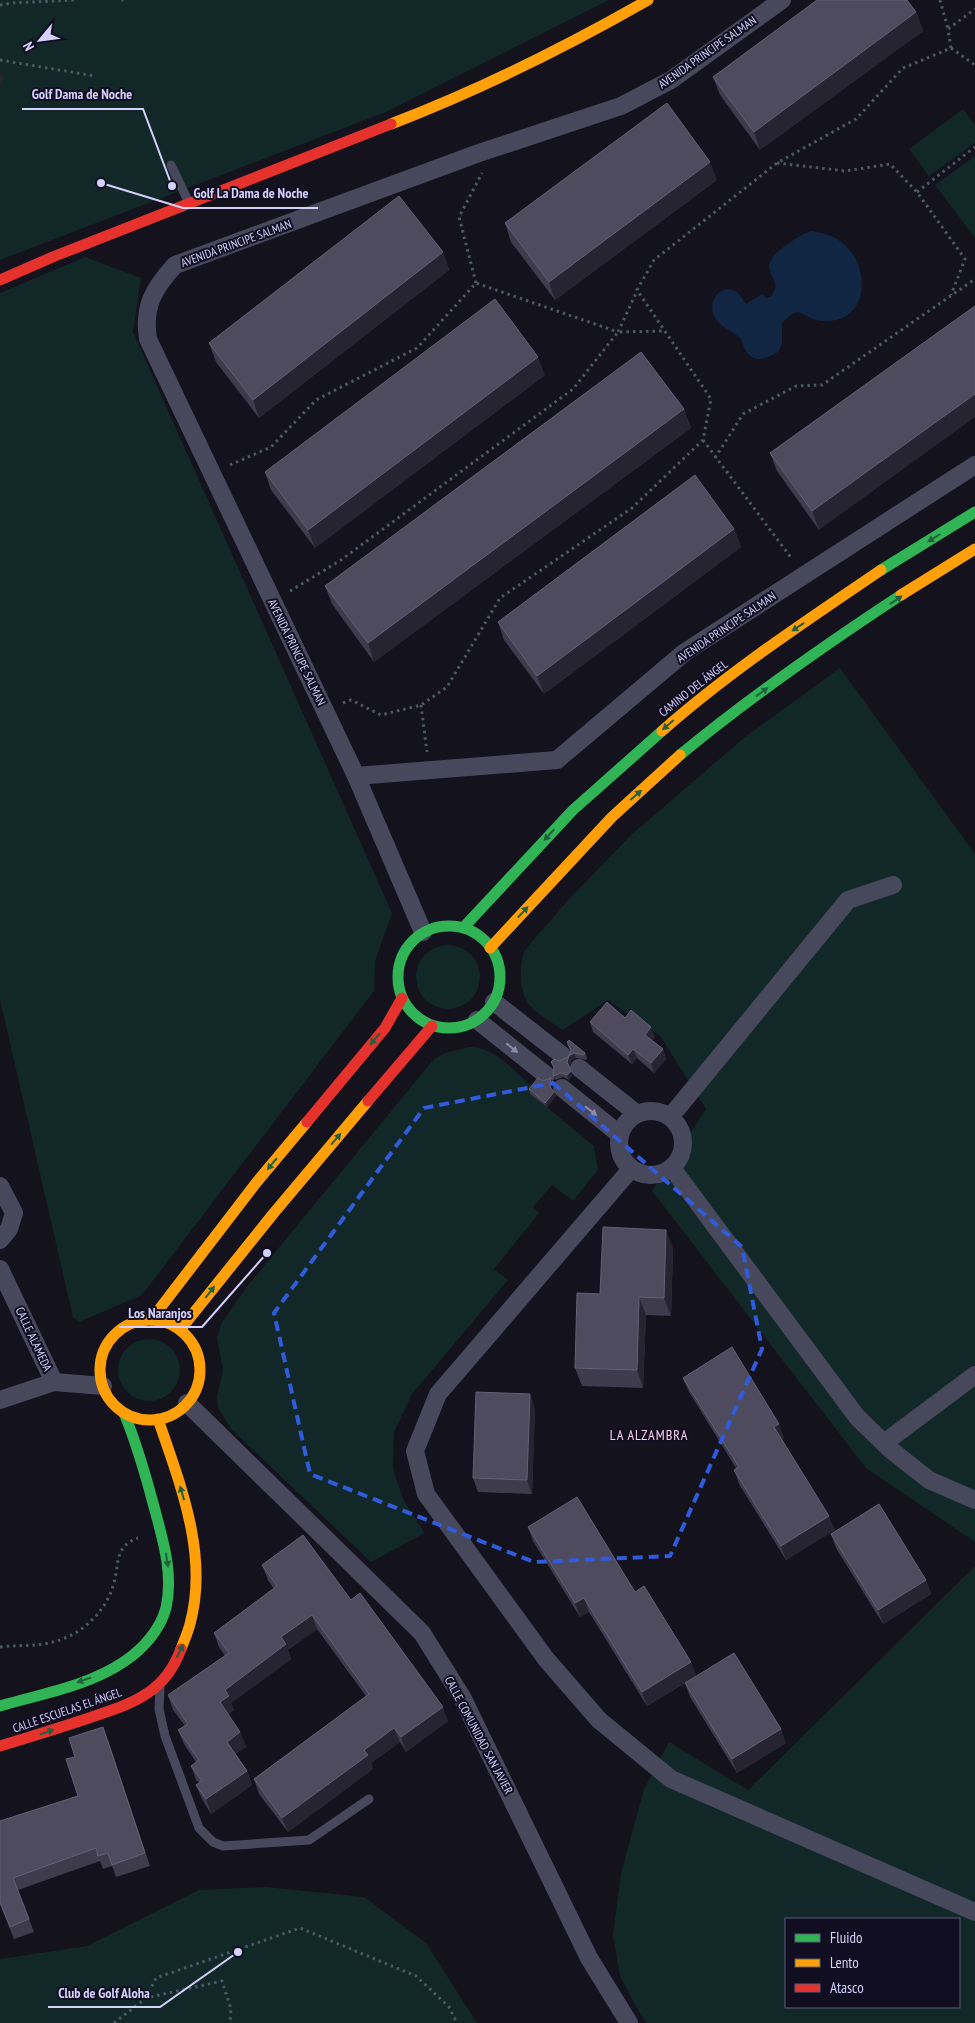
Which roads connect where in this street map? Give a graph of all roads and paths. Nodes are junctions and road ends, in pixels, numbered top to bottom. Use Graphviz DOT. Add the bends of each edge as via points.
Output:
graph roads {
  1 [pos="74,0"];
  2 [pos="648,0"];
  3 [pos="782,0"];
  4 [pos="940,0"];
  5 [pos="0,5"];
  6 [pos="975,9"];
  7 [pos="948,29"];
  8 [pos="950,48"];
  9 [pos="0,60"];
  10 [pos="975,65"];
  11 [pos="95,76"];
  12 [pos="975,147"];
  13 [pos="479,152"];
  14 [pos="777,163"];
  15 [pos="171,164"];
  16 [pos="917,192"];
  17 [pos="190,204"];
  18 [pos="975,279"];
  19 [pos="0,280"];
  20 [pos="476,283"];
  21 [pos="637,290"];
  22 [pos="951,295"];
  23 [pos="664,331"];
  24 [pos="618,332"];
  25 [pos="702,440"];
  26 [pos="716,458"];
  27 [pos="975,465"];
  28 [pos="211,473"];
  29 [pos="975,512"];
  30 [pos="975,548"];
  31 [pos="804,576"];
  32 [pos="273,602"];
  33 [pos="421,705"];
  34 [pos="324,709"];
  35 [pos="429,770"];
  36 [pos="356,776"];
  37 [pos="893,885"];
  38 [pos="463,928"];
  39 [pos="423,932"];
  40 [pos="490,948"];
  41 [pos="402,998"];
  42 [pos="494,1002"];
  43 [pos="477,1020"];
  44 [pos="432,1026"];
  45 [pos="562,1055"];
  46 [pos="579,1068"];
  47 [pos="546,1075"];
  48 [pos="562,1088"];
  49 [pos="636,1112"];
  50 [pos="671,1116"];
  51 [pos="619,1134"];
  52 [pos="672,1168"];
  53 [pos="631,1169"];
  54 [pos="0,1186"];
  55 [pos="0,1240"];
  56 [pos="0,1269"];
  57 [pos="151,1320"];
  58 [pos="180,1330"];
  59 [pos="975,1375"];
  60 [pos="54,1382"];
  61 [pos="103,1386"];
  62 [pos="0,1400"];
  63 [pos="188,1403"];
  64 [pos="124,1413"];
  65 [pos="158,1420"];
  66 [pos="884,1443"];
  67 [pos="975,1500"];
  68 [pos="160,1530"];
  69 [pos="0,1647"];
  70 [pos="160,1682"];
  71 [pos="0,1706"];
  72 [pos="0,1746"];
  73 [pos="369,1799"];
  74 [pos="975,1912"];
  75 [pos="146,1998"];
  76 [pos="114,2023"];
  77 [pos="230,2023"];
  78 [pos="457,2023"];
  79 [pos="629,2023"];
  1 -- 5 [label="path"];
  2 -- 17 [label="street" via="445,103"];
  3 -- 13 [label="street, AVENIDA PRINCIPE SALMAN" via="671,80 621,106"];
  4 -- 7 [label="path"];
  6 -- 7 [label="path"];
  7 -- 8 [label="path"];
  8 -- 10 [label="path"];
  8 -- 14 [label="path" via="903,68 856,119"];
  9 -- 11 [label="path"];
  12 -- 16 [label="path"];
  13 -- 20 [label="path" via="482,175 459,217"];
  13 -- 28 [label="street, AVENIDA PRINCIPE SALMAN" via="175,265 159,282 150,301 146,322 148,340"];
  14 -- 16 [label="path" via="845,171 890,164"];
  14 -- 21 [label="path" via="654,260"];
  15 -- 17 [label="lane"];
  16 -- 22 [label="path" via="965,259"];
  17 -- 19 [label="street"];
  18 -- 22 [label="path"];
  20 -- 24 [label="path"];
  20 -- 28 [label="path" via="417,348 316,400 271,447"];
  21 -- 23 [label="path"];
  21 -- 24 [label="path"];
  22 -- 26 [label="path" via="822,385 796,386 743,414"];
  23 -- 24 [label="path"];
  23 -- 25 [label="path" via="712,399"];
  24 -- 32 [label="path" via="573,389 341,560"];
  25 -- 26 [label="path"];
  25 -- 33 [label="path" via="632,508 500,598 447,687"];
  26 -- 31 [label="path"];
  27 -- 31 [label="street, AVENIDA PRINCIPE SALMAN"];
  28 -- 32 [label="street, AVENIDA PRINCIPE SALMAN"];
  29 -- 38 [label="street, CAMINO DEL ÁNGEL, one-way" via="788,634 696,701 574,810"];
  40 -- 30 [label="street, one-way" via="596,833 716,727 832,643"];
  31 -- 35 [label="street, AVENIDA PRINCIPE SALMAN" via="685,652 557,760"];
  32 -- 34 [label="street, AVENIDA PRINCIPE SALMAN"];
  33 -- 34 [label="path" via="381,715 351,700"];
  33 -- 35 [label="path"];
  34 -- 36 [label="street, AVENIDA PRINCIPE SALMAN"];
  35 -- 36 [label="street, AVENIDA PRINCIPE SALMAN"];
  36 -- 39 [label="street, AVENIDA PRINCIPE SALMAN"];
  37 -- 50 [label="street" via="848,900"];
  38 -- 39 [label="street" via="443,926"];
  38 -- 40 [label="street" via="479,936"];
  39 -- 41 [label="street" via="402,954 397,984"];
  40 -- 42 [label="street" via="498,962 500,975"];
  41 -- 44 [label="street" via="409,1010"];
  41 -- 57 [label="street, one-way" via="385,1028 256,1183"];
  42 -- 43 [label="street"];
  42 -- 45 [label="street"];
  43 -- 44 [label="street" via="456,1029"];
  43 -- 47 [label="street, one-way"];
  58 -- 44 [label="street, one-way" via="282,1203"];
  46 -- 49 [label="street"];
  48 -- 51 [label="street, one-way"];
  49 -- 50 [label="street" via="654,1109"];
  49 -- 51 [label="street" via="625,1121"];
  50 -- 52 [label="street" via="682,1132 683,1152"];
  51 -- 53 [label="street" via="618,1147 622,1159"];
  52 -- 53 [label="street" via="651,1176"];
  52 -- 66 [label="street" via="857,1417"];
  53 -- 74 [label="street" via="438,1394 415,1451 426,1494 558,1672 599,1720 671,1779"];
  54 -- 55 [label="street" via="14,1213 9,1229"];
  56 -- 60 [label="street, CALLE ALAMEDA"];
  57 -- 58 [label="street"];
  57 -- 61 [label="street" via="135,1322 120,1329 110,1341 102,1355 100,1371"];
  58 -- 63 [label="street" via="194,1346 200,1365 198,1386"];
  59 -- 66 [label="street"];
  60 -- 61 [label="street"];
  60 -- 62 [label="street"];
  61 -- 64 [label="street" via="111,1402"];
  63 -- 65 [label="street" via="174,1414"];
  63 -- 79 [label="street, CALLE COMUNIDAD SAN JAVIER" via="422,1633 462,1697 589,1958"];
  64 -- 65 [label="street" via="141,1420"];
  64 -- 68 [label="street, CALLE ESCUELAS EL ÁNGEL" via="137,1441"];
  70 -- 65 [label="street, CALLE ESCUELAS EL ÁNGEL, one-way" via="174,1664 187,1638 194,1608 196,1572 195,1540"];
  66 -- 67 [label="street" via="929,1480"];
  68 -- 69 [label="path" via="124,1547 105,1604 89,1622 66,1638 40,1646"];
  68 -- 71 [label="street, CALLE ESCUELAS EL ÁNGEL, one-way" via="169,1594 158,1629 146,1644 126,1661 104,1673"];
  72 -- 70 [label="street, CALLE ESCUELAS EL ÁNGEL, one-way" via="126,1705 150,1692"];
  70 -- 73 [label="lane" via="159,1709 165,1736 199,1828 213,1842 223,1846 309,1840"];
  75 -- 76 [label="path"];
  75 -- 77 [label="path" via="222,1981 231,2009"];
  75 -- 78 [label="path" via="156,1978 300,1928 416,1976 449,2008"];
}
